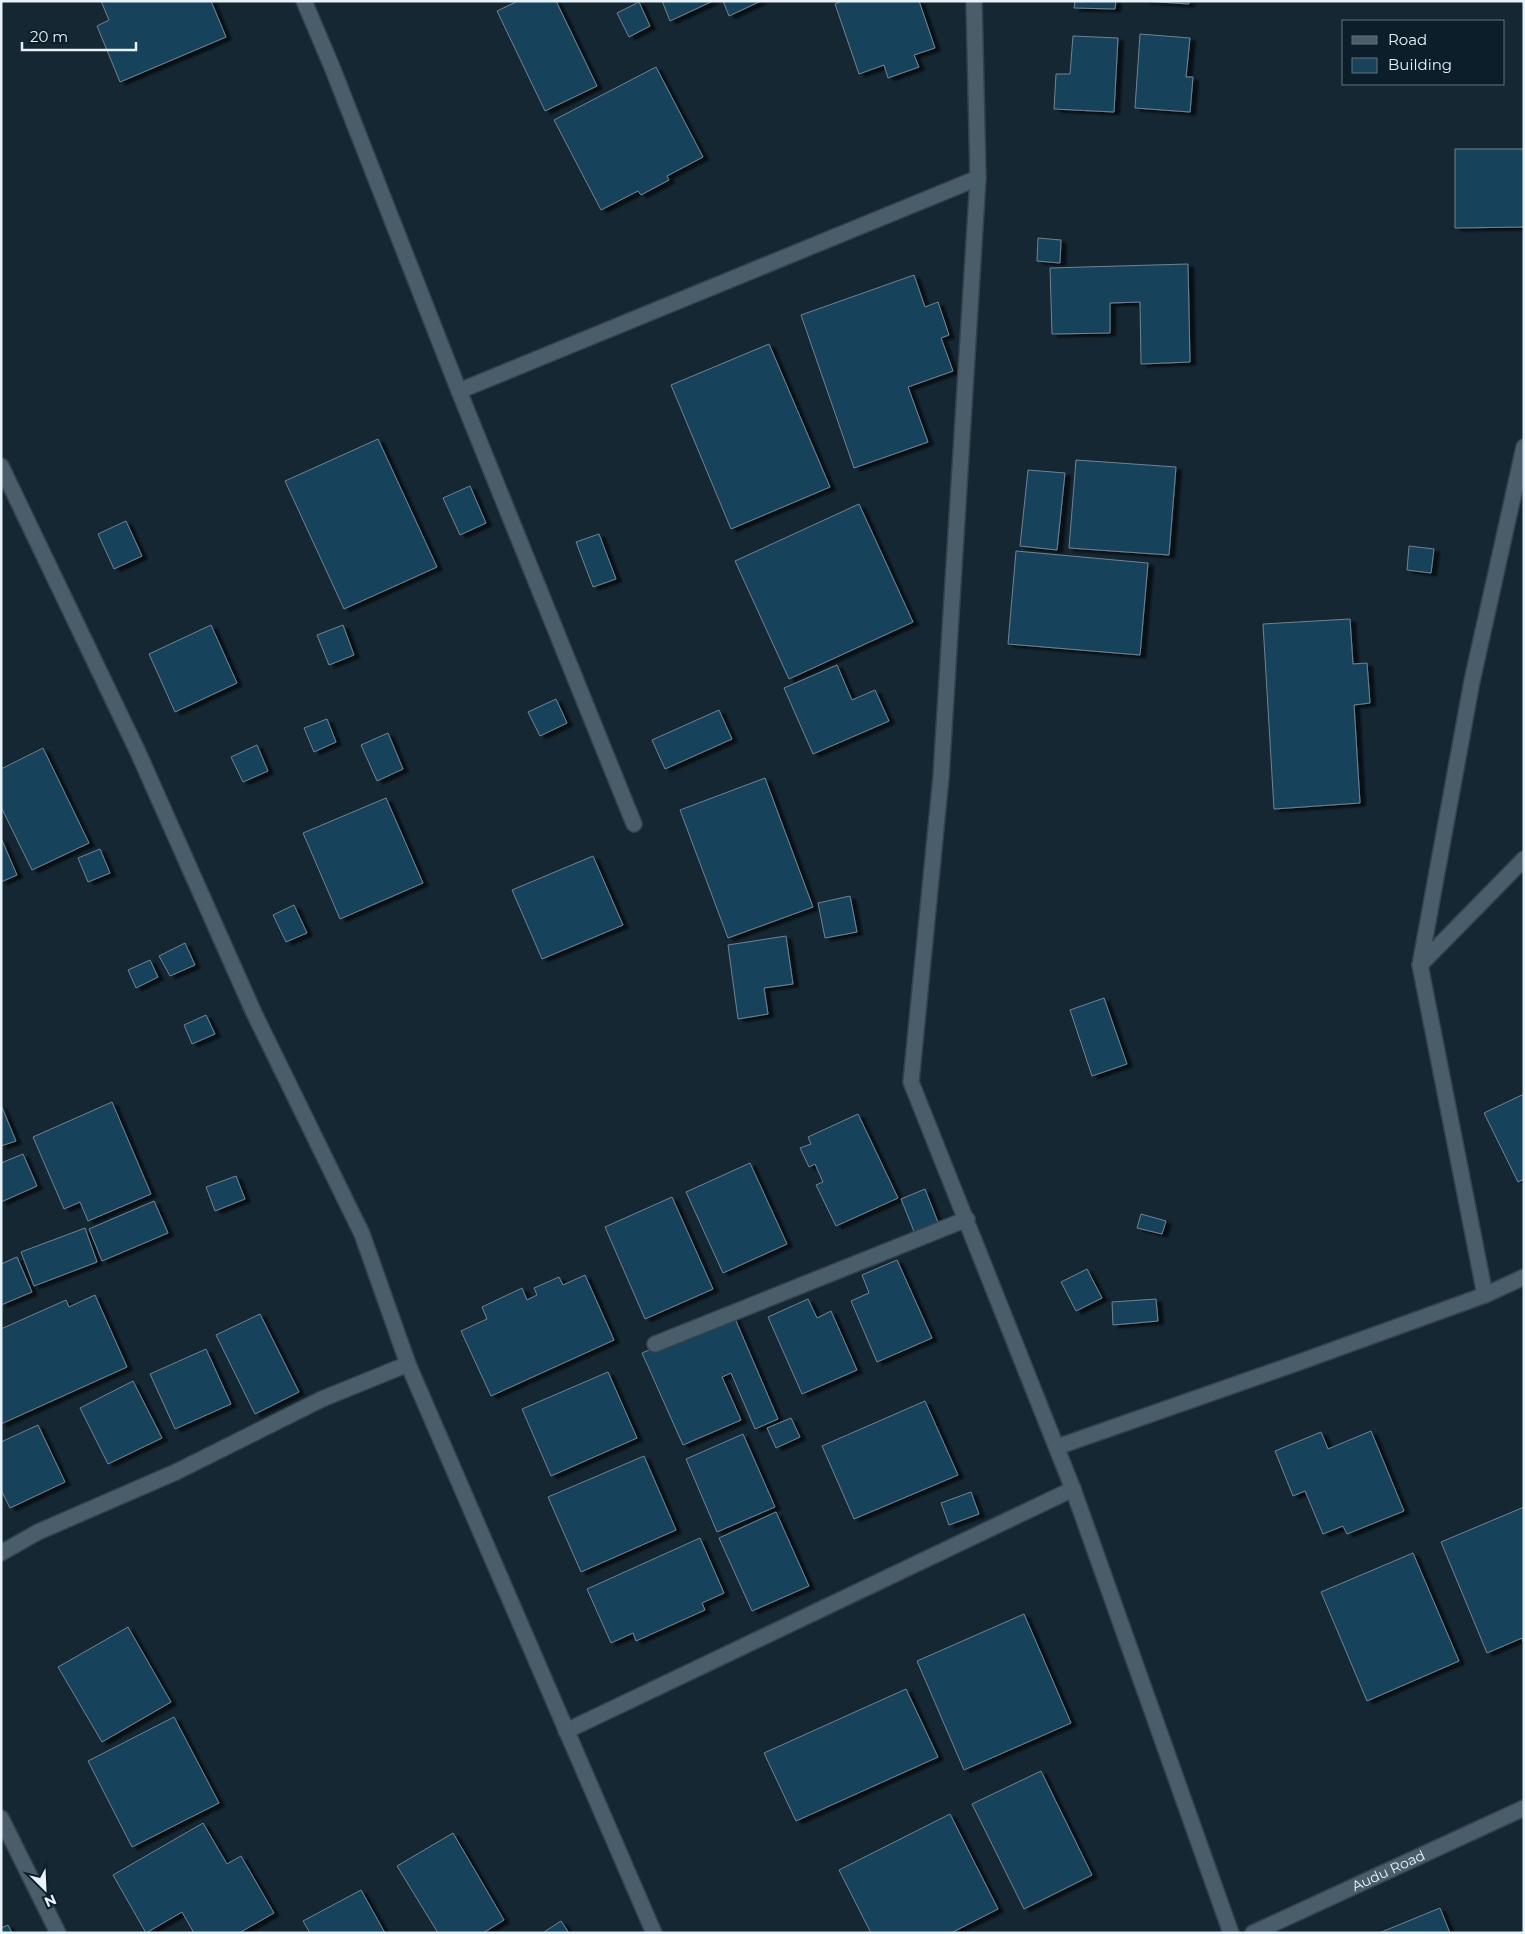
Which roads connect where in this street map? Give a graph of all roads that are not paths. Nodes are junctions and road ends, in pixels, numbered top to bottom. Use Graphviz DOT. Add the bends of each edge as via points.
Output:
graph roads {
  1 [pos="974,1"];
  2 [pos="308,2"];
  3 [pos="978,178"];
  4 [pos="459,391"];
  5 [pos="1524,447"];
  6 [pos="1,466"];
  7 [pos="634,824"];
  8 [pos="1524,859"];
  9 [pos="1420,965"];
  10 [pos="967,1219"];
  11 [pos="1524,1277"];
  12 [pos="1485,1295"];
  13 [pos="655,1344"];
  14 [pos="408,1364"];
  15 [pos="1057,1447"];
  16 [pos="1073,1489"];
  17 [pos="1,1553"];
  18 [pos="566,1731"];
  19 [pos="1524,1808"];
  20 [pos="1,1818"];
  21 [pos="58,1933"];
  22 [pos="654,1933"];
  23 [pos="1231,1933"];
  24 [pos="1253,1933"];
  1 -- 3 [label="street"];
  2 -- 4 [label="street"];
  3 -- 4 [label="street"];
  3 -- 10 [label="street" via="941,777 911,1082"];
  4 -- 7 [label="street"];
  5 -- 9 [label="street" via="1472,681"];
  6 -- 14 [label="street" via="137,750 254,1013 362,1234"];
  8 -- 9 [label="street"];
  9 -- 12 [label="street"];
  10 -- 13 [label="street"];
  10 -- 15 [label="street"];
  11 -- 12 [label="street"];
  12 -- 15 [label="street"];
  14 -- 17 [label="street" via="322,1399 176,1472 38,1532"];
  14 -- 18 [label="street"];
  15 -- 16 [label="street"];
  16 -- 18 [label="street"];
  16 -- 23 [label="street"];
  18 -- 22 [label="street"];
  19 -- 24 [label="street, Audu Road"];
  20 -- 21 [label="street"];
}
